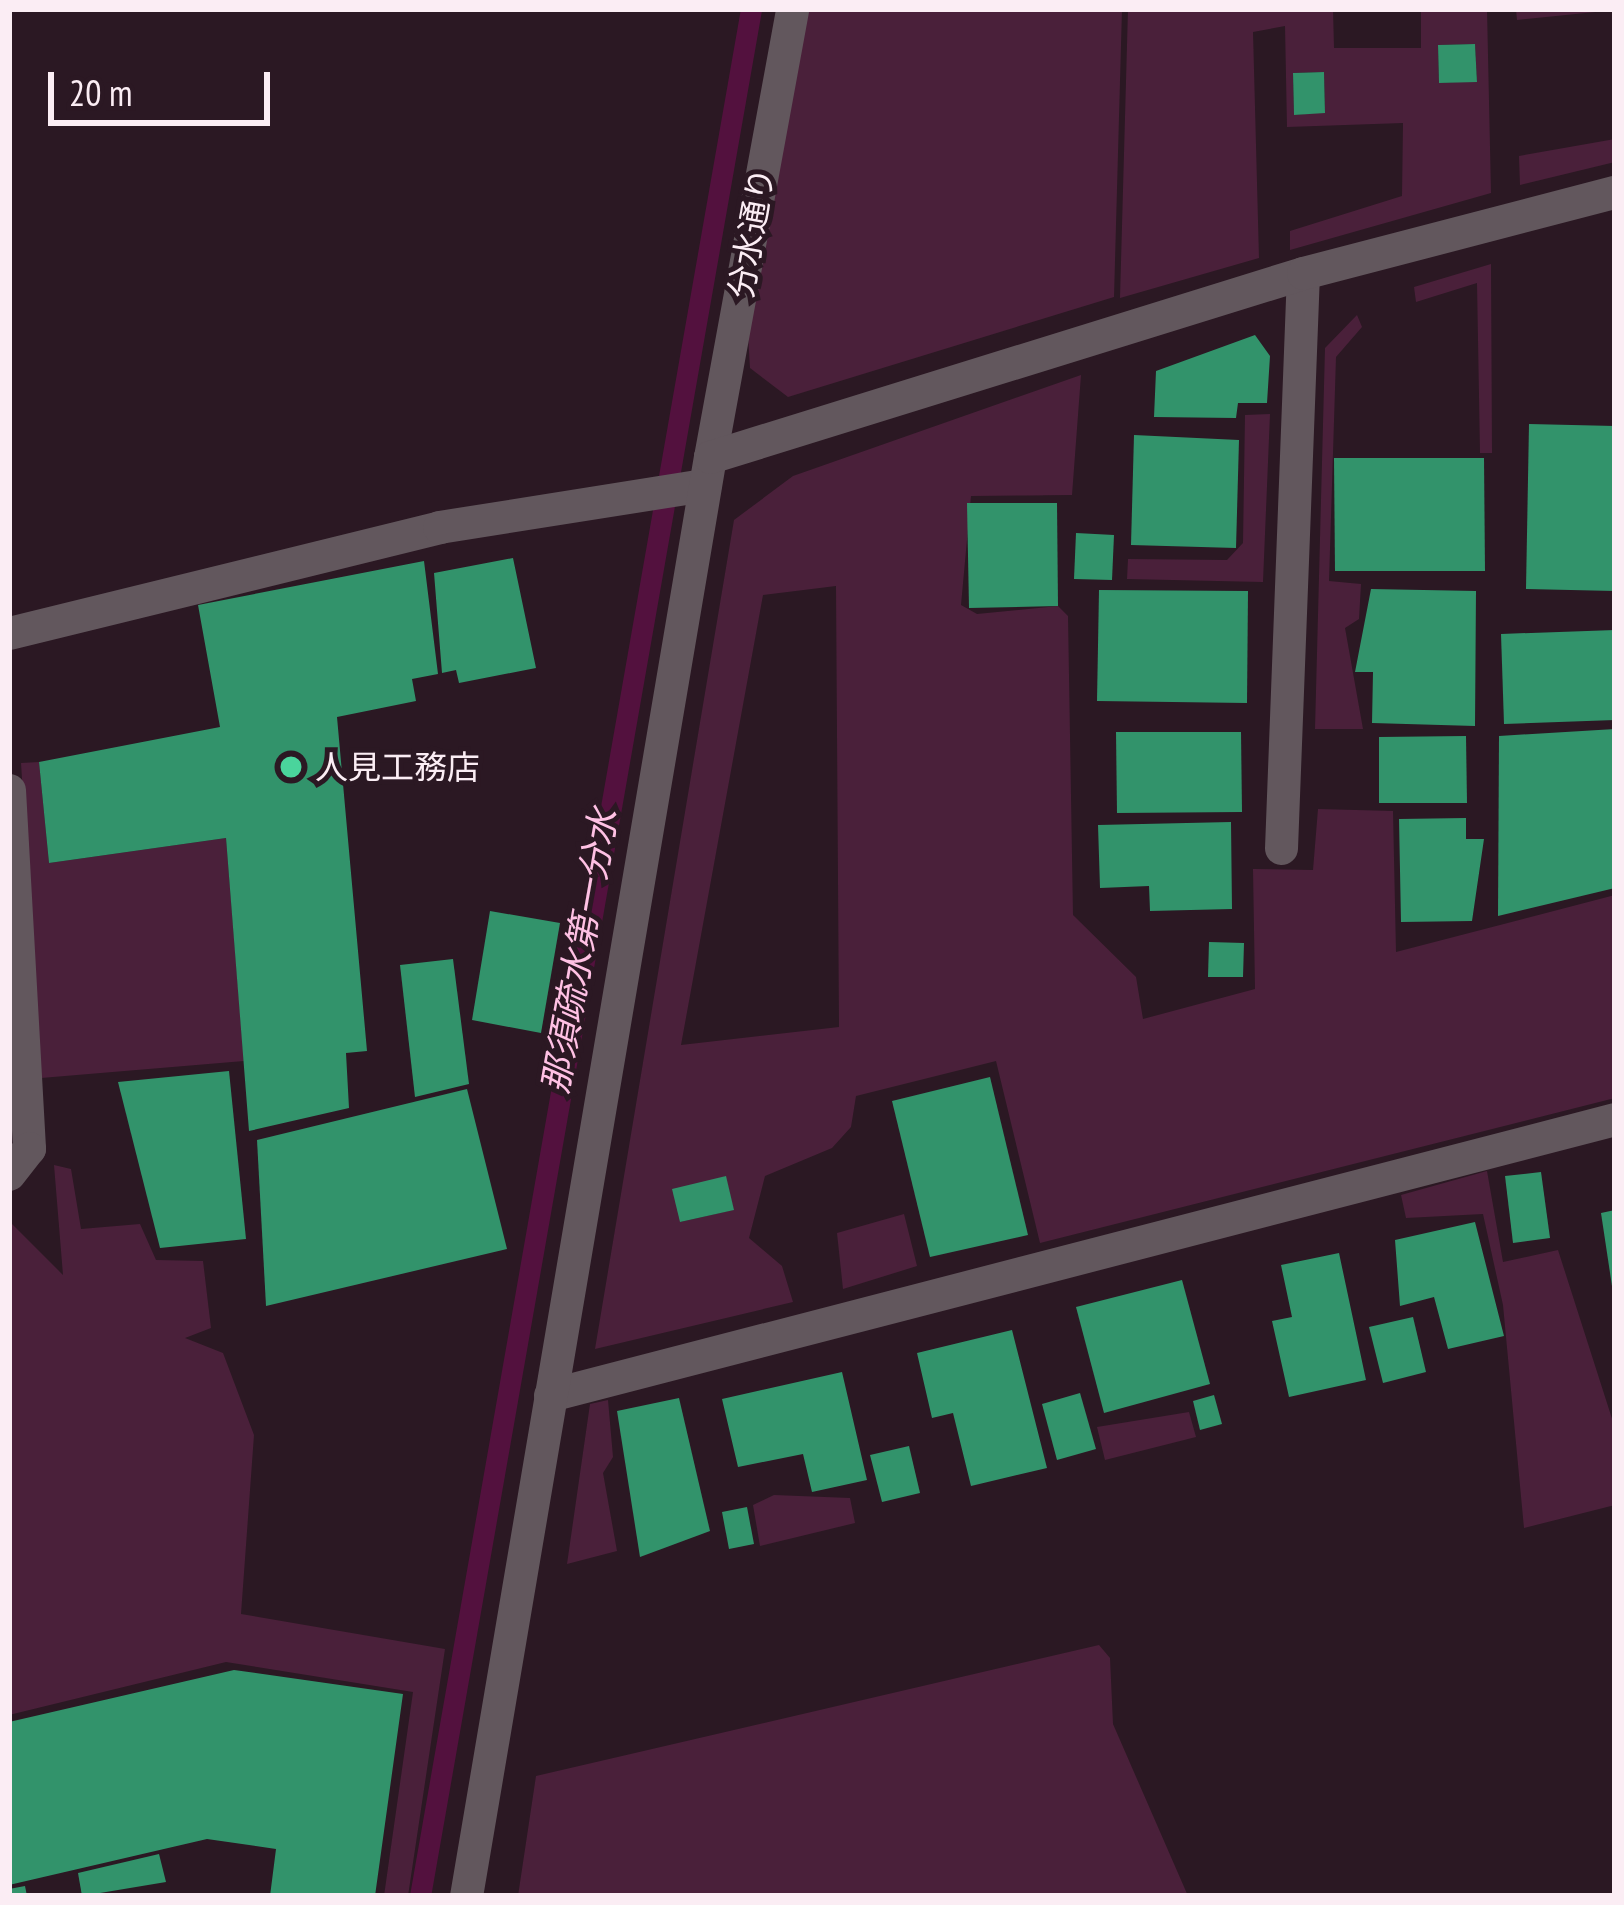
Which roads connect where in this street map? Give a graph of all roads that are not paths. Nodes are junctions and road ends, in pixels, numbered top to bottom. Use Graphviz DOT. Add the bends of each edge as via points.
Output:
graph roads {
  1 [pos="792,9"];
  2 [pos="1615,192"];
  3 [pos="1303,273"];
  4 [pos="707,471"];
  5 [pos="9,633"];
  6 [pos="9,790"];
  7 [pos="1281,848"];
  8 [pos="1615,1118"];
  9 [pos="9,1174"];
  10 [pos="550,1395"];
  11 [pos="466,1896"];
  1 -- 4 [label="street, 分水通り"];
  2 -- 3 [label="street"];
  3 -- 4 [label="street"];
  3 -- 7 [label="street"];
  4 -- 5 [label="street" via="439,527"];
  4 -- 10 [label="street, 分水通り"];
  6 -- 9 [label="street" via="29,1148"];
  8 -- 10 [label="street"];
  10 -- 11 [label="street, 分水通り"];
}
